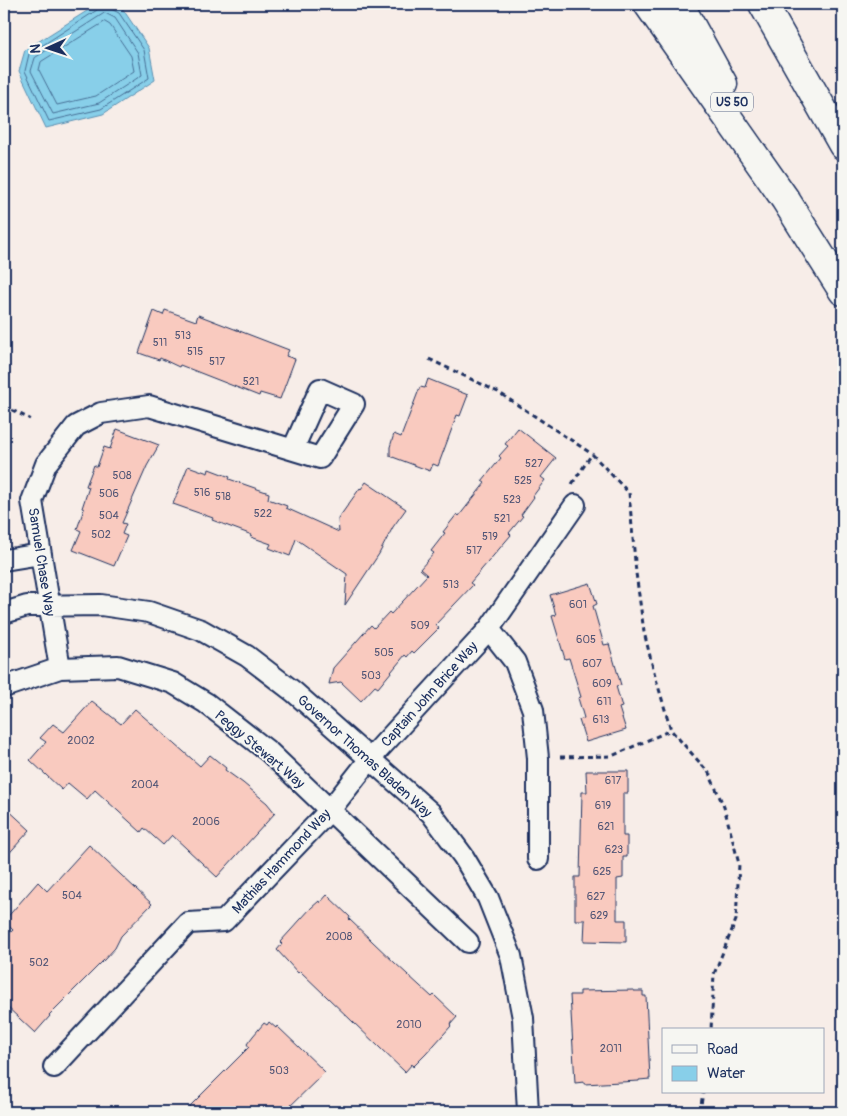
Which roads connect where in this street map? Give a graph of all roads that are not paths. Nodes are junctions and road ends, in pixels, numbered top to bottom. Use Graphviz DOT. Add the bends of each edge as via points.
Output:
graph roads {
  1 [pos="648,4"];
  2 [pos="679,4"];
  3 [pos="763,4"];
  4 [pos="778,4"];
  5 [pos="843,136"];
  6 [pos="843,145"];
  7 [pos="785,199"];
  8 [pos="843,292"];
  9 [pos="293,449"];
  10 [pos="574,505"];
  11 [pos="41,554"];
  12 [pos="4,560"];
  13 [pos="49,606"];
  14 [pos="4,613"];
  15 [pos="489,629"];
  16 [pos="60,668"];
  17 [pos="4,687"];
  18 [pos="370,760"];
  19 [pos="330,810"];
  20 [pos="538,859"];
  21 [pos="468,942"];
  22 [pos="54,1067"];
  23 [pos="528,1112"];
  1 -- 7 [label="highway"];
  2 -- 7 [label="highway, US 50"];
  3 -- 6 [label="highway"];
  4 -- 5 [label="highway"];
  7 -- 8 [label="highway, US 50"];
  9 -- 11 [label="street, Samuel Chase Way" via="149,406 101,413 76,426 46,464 32,501"];
  10 -- 15 [label="street, Captain John Brice Way"];
  11 -- 12 [label="street"];
  11 -- 13 [label="street, Samuel Chase Way"];
  13 -- 14 [label="street, Governor Thomas Bladen Way" via="27,606"];
  13 -- 16 [label="street, Samuel Chase Way"];
  13 -- 18 [label="street, Governor Thomas Bladen Way" via="100,605 149,612 200,630 247,656 294,692"];
  15 -- 18 [label="street, Captain John Brice Way"];
  15 -- 20 [label="street, Captain John Brice Way" via="515,662 533,710 538,758"];
  16 -- 17 [label="street, Peggy Stewart Way"];
  16 -- 19 [label="street, Peggy Stewart Way" via="118,666 173,682 269,752"];
  18 -- 19 [label="street, Mathias Hammond Way"];
  18 -- 23 [label="street, Governor Thomas Bladen Way" via="431,813 463,856 488,898 511,956 523,1018"];
  19 -- 21 [label="street, Peggy Stewart Way"];
  19 -- 22 [label="street, Mathias Hammond Way" via="224,921 188,923"];
}
